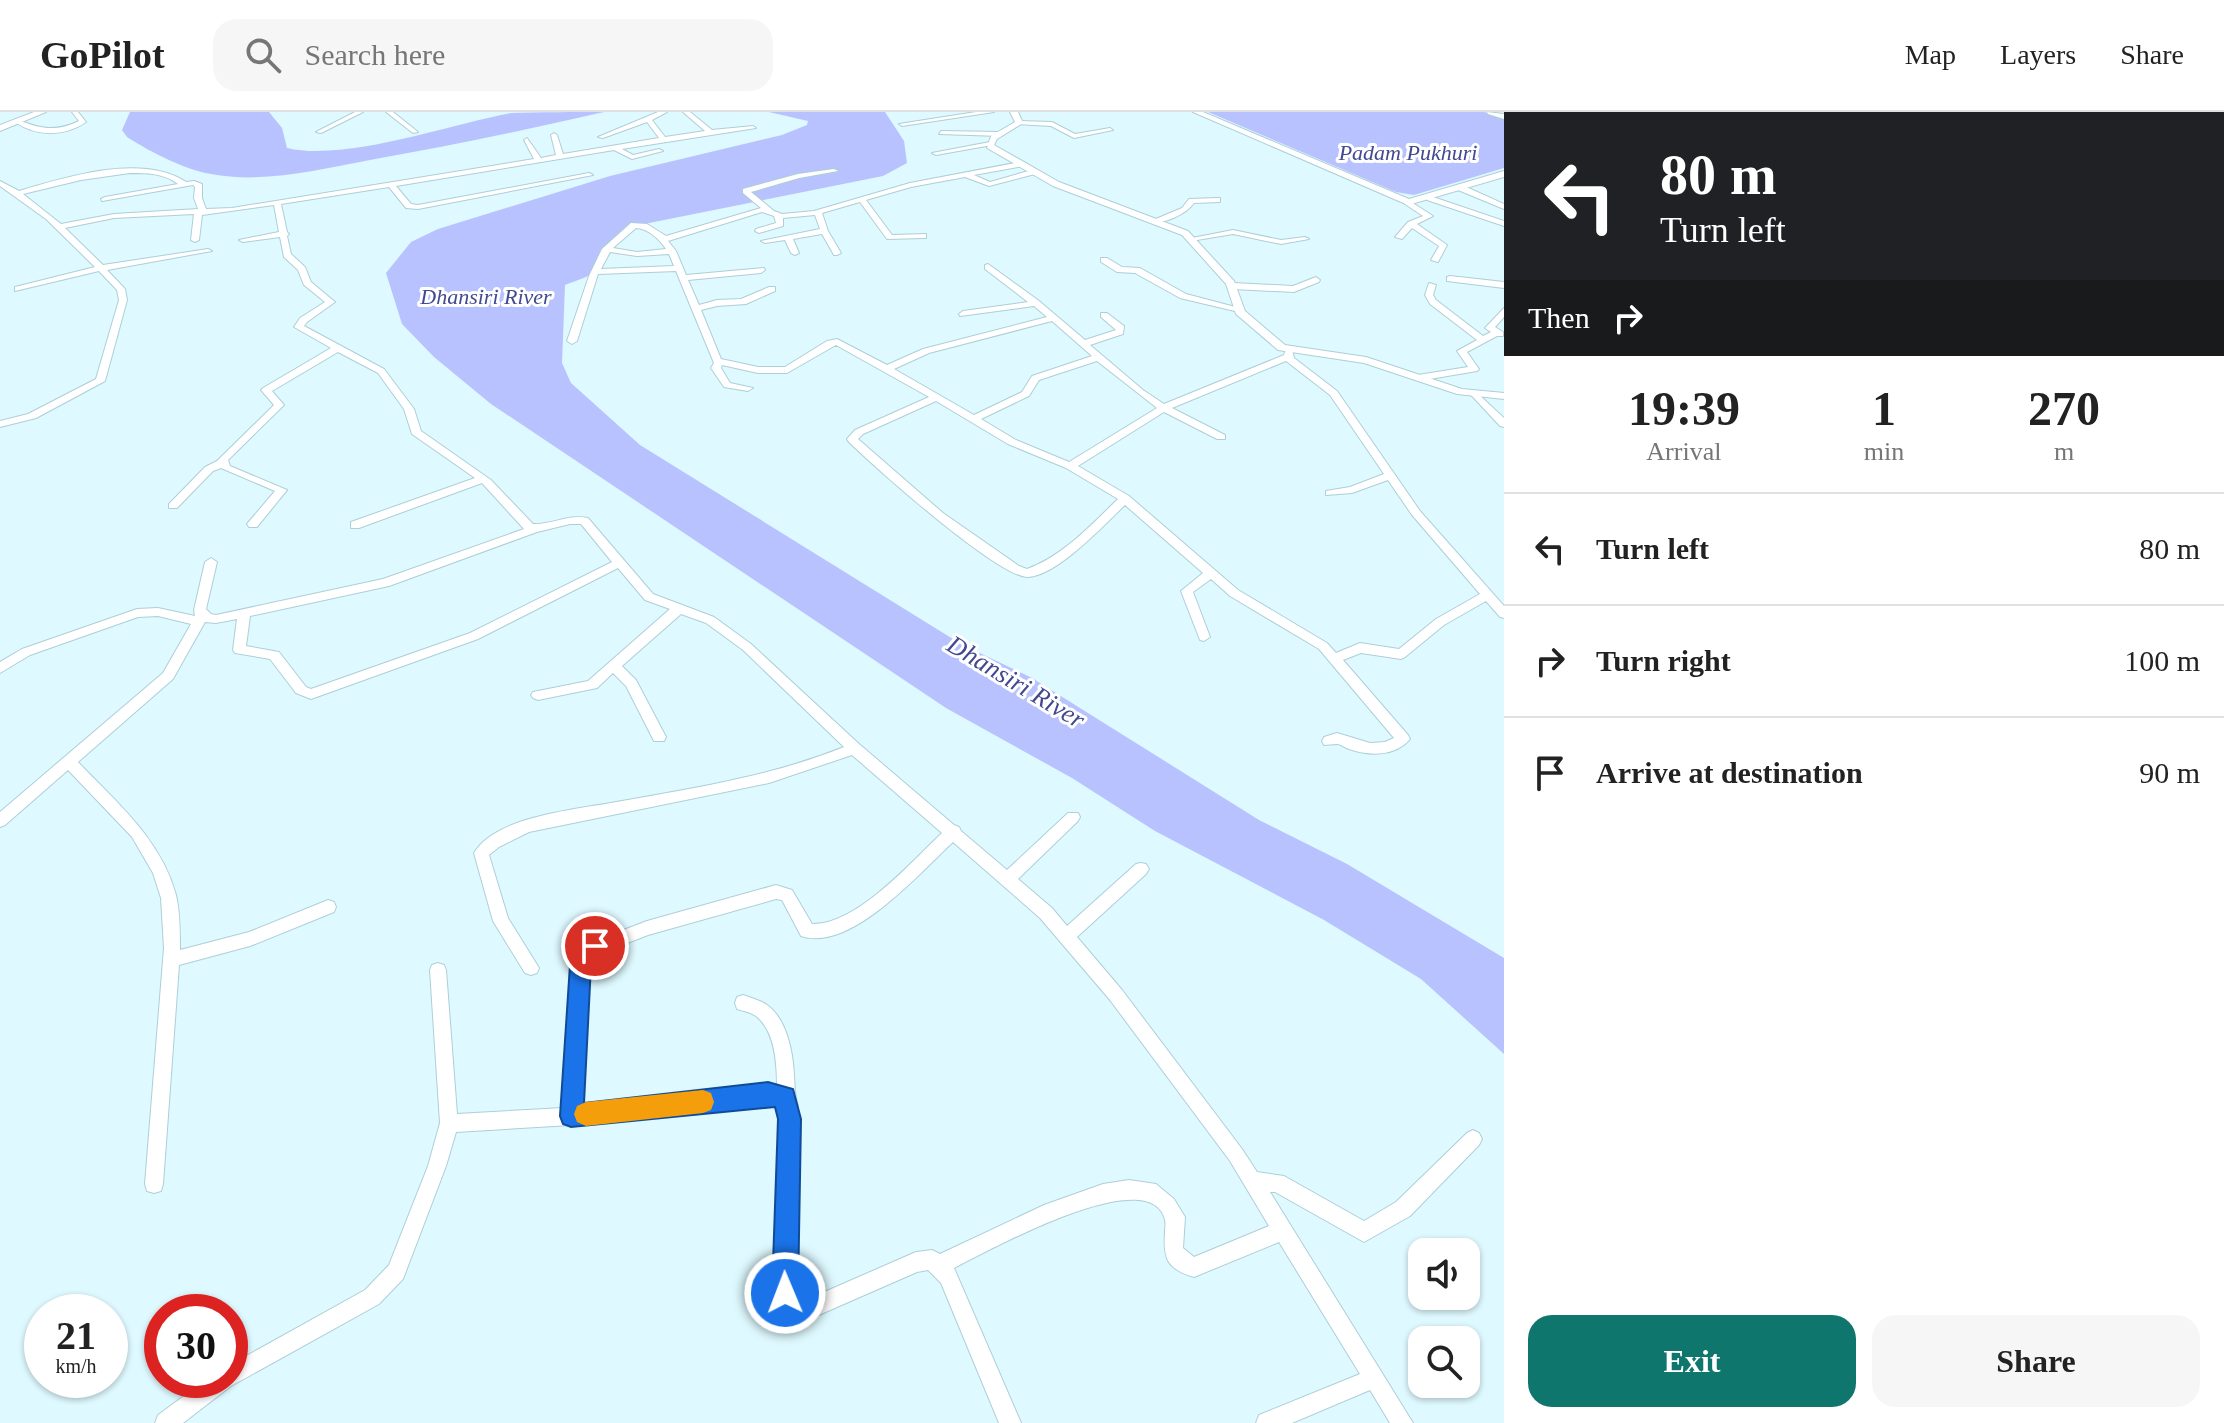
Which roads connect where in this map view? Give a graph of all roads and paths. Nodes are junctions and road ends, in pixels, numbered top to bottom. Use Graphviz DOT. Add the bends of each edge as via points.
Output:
graph roads {
  1 [pos="42,112"];
  2 [pos="75,112"];
  3 [pos="360,112"];
  4 [pos="389,112"];
  5 [pos="664,112"];
  6 [pos="686,112"];
  7 [pos="991,112"];
  8 [pos="1014,112"];
  9 [pos="1197,112"];
  10 [pos="1491,112"];
  11 [pos="1504,117"];
  12 [pos="648,119"];
  13 [pos="18,122"];
  14 [pos="1019,123"];
  15 [pos="902,124"];
  16 [pos="0,128"];
  17 [pos="753,128"];
  18 [pos="1110,130"];
  19 [pos="319,132"];
  20 [pos="415,132"];
  21 [pos="711,132"];
  22 [pos="941,133"];
  23 [pos="1001,134"];
  24 [pos="554,135"];
  25 [pos="601,137"];
  26 [pos="663,139"];
  27 [pos="527,140"];
  28 [pos="990,144"];
  29 [pos="614,147"];
  30 [pos="659,151"];
  31 [pos="936,153"];
  32 [pos="560,156"];
  33 [pos="538,159"];
  34 [pos="1020,164"];
  35 [pos="496,166"];
  36 [pos="834,171"];
  37 [pos="1032,172"];
  38 [pos="965,174"];
  39 [pos="1504,174"];
  40 [pos="589,175"];
  41 [pos="0,183"];
  42 [pos="184,184"];
  43 [pos="391,185"];
  44 [pos="1461,188"];
  45 [pos="517,190"];
  46 [pos="19,193"];
  47 [pos="1430,198"];
  48 [pos="105,199"];
  49 [pos="1217,200"];
  50 [pos="863,201"];
  51 [pos="277,202"];
  52 [pos="1408,202"];
  53 [pos="1504,207"];
  54 [pos="818,212"];
  55 [pos="200,213"];
  56 [pos="774,214"];
  57 [pos="1155,221"];
  58 [pos="1411,224"];
  59 [pos="1504,224"];
  60 [pos="58,227"];
  61 [pos="759,231"];
  62 [pos="824,231"];
  63 [pos="285,234"];
  64 [pos="923,236"];
  65 [pos="788,237"];
  66 [pos="1399,237"];
  67 [pos="663,239"];
  68 [pos="1191,239"];
  69 [pos="1305,239"];
  70 [pos="195,240"];
  71 [pos="243,240"];
  72 [pos="765,241"];
  73 [pos="606,249"];
  74 [pos="208,251"];
  75 [pos="672,251"];
  76 [pos="795,253"];
  77 [pos="837,253"];
  78 [pos="1104,260"];
  79 [pos="1435,260"];
  80 [pos="988,267"];
  81 [pos="99,270"];
  82 [pos="761,270"];
  83 [pos="596,272"];
  84 [pos="681,273"];
  85 [pos="1450,279"];
  86 [pos="1316,280"];
  87 [pos="1432,285"];
  88 [pos="1504,285"];
  89 [pos="1233,286"];
  90 [pos="18,289"];
  91 [pos="772,289"];
  92 [pos="1036,303"];
  93 [pos="695,309"];
  94 [pos="1239,309"];
  95 [pos="1504,311"];
  96 [pos="963,314"];
  97 [pos="1104,315"];
  98 [pos="1054,318"];
  99 [pos="1500,334"];
  100 [pos="1483,340"];
  101 [pos="572,341"];
  102 [pos="1082,344"];
  103 [pos="337,348"];
  104 [pos="1288,354"];
  105 [pos="1100,357"];
  106 [pos="719,362"];
  107 [pos="888,368"];
  108 [pos="1418,378"];
  109 [pos="748,388"];
  110 [pos="1476,395"];
  111 [pos="1504,396"];
  112 [pos="936,397"];
  113 [pos="1166,407"];
  114 [pos="973,419"];
  115 [pos="0,424"];
  116 [pos="1504,424"];
  117 [pos="1221,437"];
  118 [pos="222,463"];
  119 [pos="1070,466"];
  120 [pos="1388,476"];
  121 [pos="483,479"];
  122 [pos="1330,493"];
  123 [pos="1125,498"];
  124 [pos="173,506"];
  125 [pos="253,524"];
  126 [pos="355,525"];
  127 [pos="534,529"];
  128 [pos="211,562"];
  129 [pos="619,563"];
  130 [pos="1211,573"];
  131 [pos="1488,595"];
  132 [pos="677,610"];
  133 [pos="244,614"];
  134 [pos="1504,614"];
  135 [pos="200,618"];
  136 [pos="1204,637"];
  137 [pos="1334,659"];
  138 [pos="615,667"];
  139 [pos="0,668"];
  140 [pos="538,695"];
  141 [pos="659,737"];
  142 [pos="1329,741"];
  143 [pos="854,748"];
  144 [pos="69,762"];
  145 [pos="1073,817"];
  146 [pos="0,821"];
  147 [pos="954,831"];
  148 [pos="1141,869"];
  149 [pos="1009,878"];
  150 [pos="328,907"];
  151 [pos="1066,937"];
  152 [pos="171,960"];
  153 [pos="531,968"];
  154 [pos="438,970"];
  155 [pos="743,1003"];
  156 [pos="785,1097"];
  157 [pos="571,1116"];
  158 [pos="449,1123"];
  159 [pos="1473,1139"];
  160 [pos="1253,1181"];
  161 [pos="154,1184"];
  162 [pos="1284,1230"];
  163 [pos="939,1265"];
  164 [pos="248,1366"];
  165 [pos="1374,1378"];
  166 [pos="199,1398"];
  167 [pos="166,1423"];
  168 [pos="1010,1423"];
  169 [pos="1267,1423"];
  170 [pos="1402,1423"];
  1 -- 13 [label="main road"];
  2 -- 13 [label="street" via="83,122 53,133 35,132"];
  3 -- 19 [label="street"];
  4 -- 20 [label="street"];
  5 -- 12 [label="street"];
  6 -- 21 [label="street"];
  7 -- 15 [label="street"];
  8 -- 14 [label="street"];
  9 -- 52 [label="street"];
  10 -- 11 [label="street"];
  12 -- 25 [label="street"];
  12 -- 26 [label="street"];
  13 -- 16 [label="main road"];
  14 -- 18 [label="street" via="1052,124 1079,137"];
  14 -- 23 [label="street"];
  17 -- 21 [label="street"];
  21 -- 26 [label="street"];
  22 -- 23 [label="street"];
  23 -- 28 [label="street"];
  24 -- 32 [label="street"];
  26 -- 29 [label="street"];
  27 -- 33 [label="street"];
  28 -- 31 [label="street"];
  28 -- 34 [label="street"];
  29 -- 30 [label="street" via="632,157"];
  29 -- 32 [label="street"];
  32 -- 33 [label="street"];
  33 -- 35 [label="street"];
  34 -- 37 [label="street"];
  34 -- 38 [label="street"];
  35 -- 43 [label="street"];
  35 -- 45 [label="street"];
  36 -- 56 [label="street" via="746,191"];
  37 -- 38 [label="street" via="989,184"];
  37 -- 57 [label="street"];
  38 -- 50 [label="street"];
  39 -- 44 [label="street"];
  40 -- 45 [label="street"];
  41 -- 46 [label="street"];
  42 -- 46 [label="street" via="170,172 138,169"];
  42 -- 48 [label="street"];
  42 -- 55 [label="street" via="199,186"];
  43 -- 45 [label="street" via="412,207"];
  43 -- 51 [label="street"];
  44 -- 47 [label="street"];
  44 -- 53 [label="street"];
  46 -- 60 [label="street"];
  47 -- 52 [label="street"];
  47 -- 59 [label="street"];
  49 -- 57 [label="street" via="1187,202 1185,210"];
  50 -- 54 [label="street"];
  50 -- 64 [label="street" via="890,237"];
  51 -- 55 [label="street"];
  51 -- 63 [label="street"];
  52 -- 58 [label="street" via="1429,216"];
  54 -- 56 [label="street"];
  54 -- 62 [label="street"];
  55 -- 60 [label="street" via="114,216"];
  55 -- 70 [label="street"];
  56 -- 61 [label="street" via="780,224"];
  56 -- 67 [label="street" via="762,210"];
  57 -- 68 [label="street"];
  58 -- 66 [label="street"];
  58 -- 79 [label="street" via="1443,245"];
  60 -- 81 [label="street"];
  62 -- 65 [label="street"];
  62 -- 77 [label="street"];
  63 -- 71 [label="street"];
  63 -- 103 [label="street" via="287,255 302,269 307,283 331,302 299,327"];
  65 -- 72 [label="street"];
  65 -- 76 [label="street"];
  67 -- 73 [label="street" via="637,224"];
  67 -- 75 [label="street"];
  68 -- 69 [label="street" via="1233,232 1281,242"];
  68 -- 89 [label="street"];
  73 -- 75 [label="street" via="637,254"];
  73 -- 83 [label="street"];
  74 -- 81 [label="street"];
  75 -- 84 [label="street"];
  78 -- 94 [label="street" via="1120,270 1137,270 1183,296"];
  80 -- 92 [label="street"];
  81 -- 90 [label="street"];
  81 -- 115 [label="street" via="123,293 104,374 85,391 32,416"];
  82 -- 84 [label="street"];
  83 -- 84 [label="street"];
  83 -- 101 [label="street"];
  84 -- 93 [label="street"];
  85 -- 88 [label="street"];
  86 -- 89 [label="street" via="1294,289"];
  87 -- 100 [label="street" via="1433,302"];
  89 -- 94 [label="street"];
  91 -- 93 [label="street" via="743,302"];
  92 -- 96 [label="street"];
  92 -- 98 [label="street"];
  93 -- 106 [label="street"];
  94 -- 104 [label="street"];
  95 -- 99 [label="street" via="1491,325"];
  97 -- 102 [label="street" via="1120,332"];
  98 -- 102 [label="street"];
  98 -- 107 [label="street" via="926,351"];
  99 -- 100 [label="street"];
  100 -- 108 [label="street" via="1461,353 1474,369"];
  102 -- 105 [label="street"];
  103 -- 118 [label="street" via="266,390 279,405"];
  103 -- 121 [label="street" via="381,371 409,409 416,432"];
  104 -- 108 [label="street" via="1366,360"];
  104 -- 113 [label="street"];
  104 -- 120 [label="street" via="1334,393"];
  105 -- 113 [label="street"];
  105 -- 114 [label="street" via="1035,378 1026,394"];
  106 -- 107 [label="street" via="787,370 834,342"];
  106 -- 109 [label="street" via="716,368 727,385"];
  107 -- 112 [label="street"];
  108 -- 110 [label="street"];
  110 -- 111 [label="street"];
  110 -- 116 [label="street"];
  112 -- 114 [label="street"];
  112 -- 123 [label="street" via="852,439 1016,572 1032,571 1074,545"];
  113 -- 117 [label="street"];
  113 -- 119 [label="street"];
  114 -- 119 [label="street"];
  118 -- 124 [label="street" via="209,469"];
  118 -- 125 [label="street" via="282,490"];
  119 -- 123 [label="street"];
  120 -- 122 [label="street"];
  120 -- 131 [label="street"];
  121 -- 126 [label="street"];
  121 -- 127 [label="street"];
  123 -- 130 [label="street"];
  127 -- 129 [label="street" via="584,521"];
  127 -- 133 [label="street" via="397,580"];
  128 -- 135 [label="street"];
  129 -- 132 [label="street" via="649,597"];
  129 -- 133 [label="street" via="474,636 311,694 301,690 274,655 239,650"];
  130 -- 136 [label="street" via="1187,591"];
  130 -- 137 [label="street" via="1246,601 1323,646"];
  131 -- 134 [label="street"];
  131 -- 137 [label="street" via="1440,622 1401,654 1360,648"];
  132 -- 138 [label="street"];
  132 -- 143 [label="street" via="710,620 747,647"];
  133 -- 135 [label="street"];
  135 -- 139 [label="street" via="137,613 26,652"];
  135 -- 144 [label="street" via="168,676"];
  137 -- 142 [label="street" via="1403,739 1362,750 1337,738"];
  138 -- 140 [label="street" via="586,687"];
  138 -- 141 [label="street" via="631,683"];
  143 -- 147 [label="street"];
  143 -- 153 [label="street" via="822,763 776,774 539,823 490,845 481,853 501,921"];
  144 -- 146 [label="street"];
  144 -- 152 [label="street" via="126,819 160,871 169,898"];
  145 -- 149 [label="street"];
  147 -- 149 [label="street"];
  147 -- 157 [label="street" via="857,918 819,933 807,931 787,895 776,892 647,928 588,951 580,965"];
  148 -- 151 [label="street"];
  149 -- 151 [label="street"];
  150 -- 152 [label="street" via="250,939"];
  151 -- 160 [label="street" via="1116,995"];
  152 -- 161 [label="street"];
  154 -- 158 [label="street"];
  155 -- 156 [label="street" via="765,1014 776,1035 787,1067"];
  156 -- 157 [label="street" via="768,1093"];
  156 -- 163 [label="street" via="790,1119 784,1280 790,1302 805,1311 916,1262 932,1260"];
  157 -- 158 [label="street"];
  158 -- 164 [label="street" via="432,1180 388,1283"];
  159 -- 160 [label="street" via="1403,1209 1364,1232 1277,1183"];
  160 -- 162 [label="street"];
  162 -- 163 [label="street" via="1194,1267 1173,1252 1175,1217 1160,1198 1145,1190 1114,1192 1077,1201"];
  162 -- 165 [label="street"];
  163 -- 168 [label="street"];
  165 -- 169 [label="street"];
  165 -- 170 [label="street"];
  166 -- 167 [label="street"];
}
